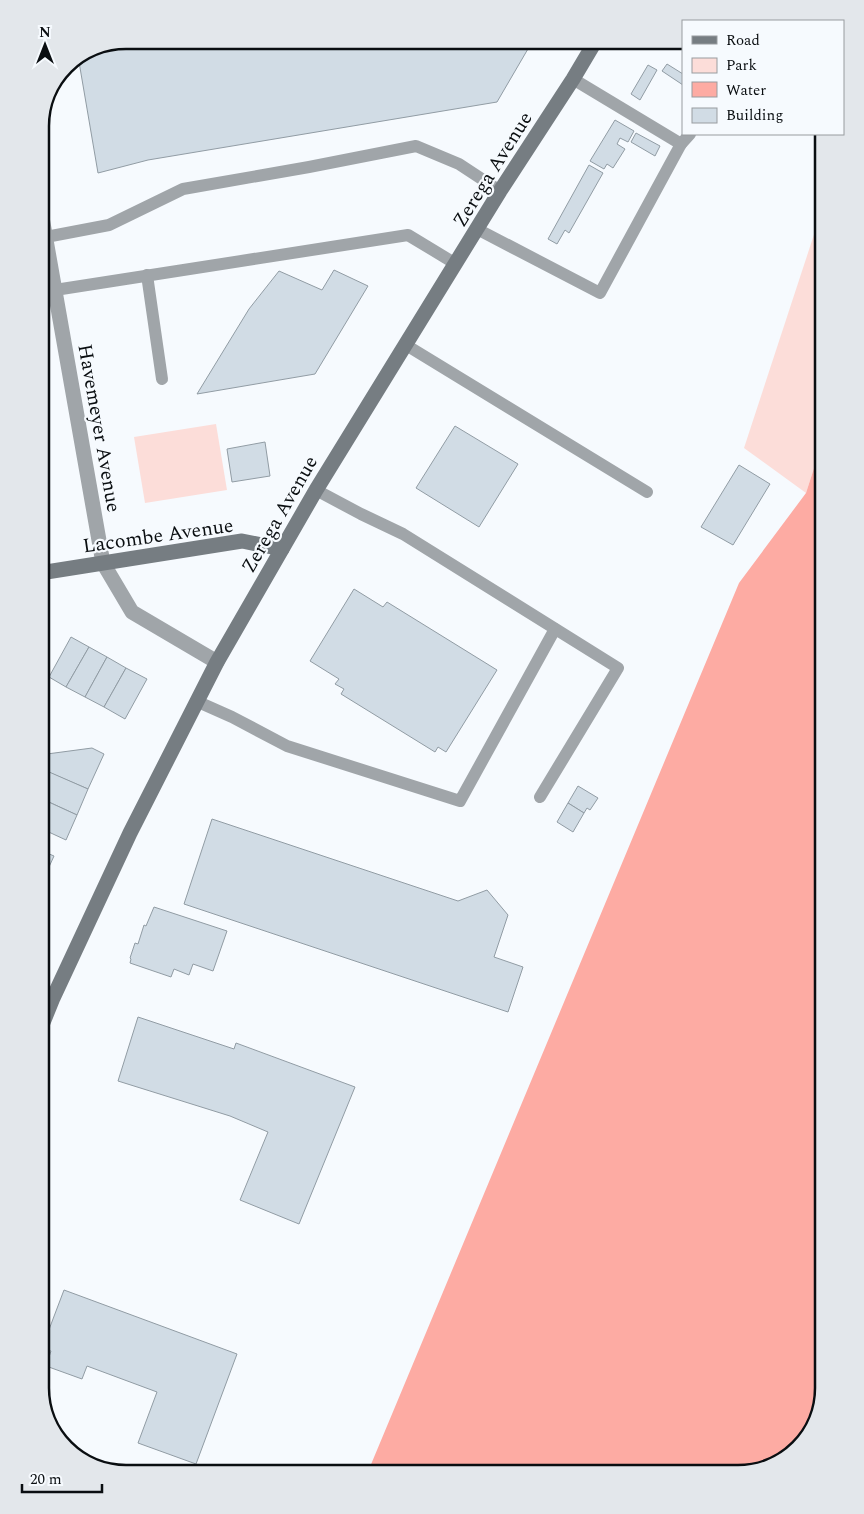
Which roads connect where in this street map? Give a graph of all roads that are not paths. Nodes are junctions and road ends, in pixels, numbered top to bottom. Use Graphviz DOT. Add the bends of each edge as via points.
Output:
graph roads {
  1 [pos="591,49"];
  2 [pos="573,79"];
  3 [pos="689,135"];
  4 [pos="681,144"];
  5 [pos="500,191"];
  6 [pos="477,229"];
  7 [pos="49,236"];
  8 [pos="49,255"];
  9 [pos="456,264"];
  10 [pos="146,276"];
  11 [pos="55,290"];
  12 [pos="406,345"];
  13 [pos="162,379"];
  14 [pos="316,490"];
  15 [pos="647,492"];
  16 [pos="282,549"];
  17 [pos="103,563"];
  18 [pos="49,572"];
  19 [pos="555,629"];
  20 [pos="217,662"];
  21 [pos="196,701"];
  22 [pos="540,797"];
  23 [pos="49,1008"];
  1 -- 2 [label="main road, Zerega Avenue"];
  2 -- 4 [label="lane"];
  2 -- 5 [label="main road, Zerega Avenue"];
  3 -- 4 [label="lane"];
  4 -- 6 [label="lane" via="600,293"];
  5 -- 6 [label="main road, Zerega Avenue"];
  5 -- 7 [label="lane" via="459,164 416,146 183,189 108,226"];
  6 -- 9 [label="main road, Zerega Avenue"];
  8 -- 11 [label="street, Havemeyer Avenue"];
  9 -- 10 [label="lane" via="408,235"];
  9 -- 12 [label="main road, Zerega Avenue"];
  10 -- 11 [label="lane"];
  10 -- 13 [label="lane"];
  11 -- 17 [label="street, Havemeyer Avenue"];
  12 -- 14 [label="main road, Zerega Avenue"];
  12 -- 15 [label="lane"];
  14 -- 16 [label="main road, Zerega Avenue"];
  14 -- 19 [label="lane" via="403,534"];
  16 -- 17 [label="main road, Lacombe Avenue" via="242,541"];
  16 -- 20 [label="main road, Zerega Avenue"];
  17 -- 18 [label="main road, Lacombe Avenue"];
  17 -- 20 [label="street, Havemeyer Avenue" via="132,612"];
  19 -- 21 [label="lane" via="460,801 287,746"];
  19 -- 22 [label="lane" via="618,668"];
  20 -- 21 [label="main road, Zerega Avenue"];
  21 -- 23 [label="main road, Zerega Avenue"];
}
